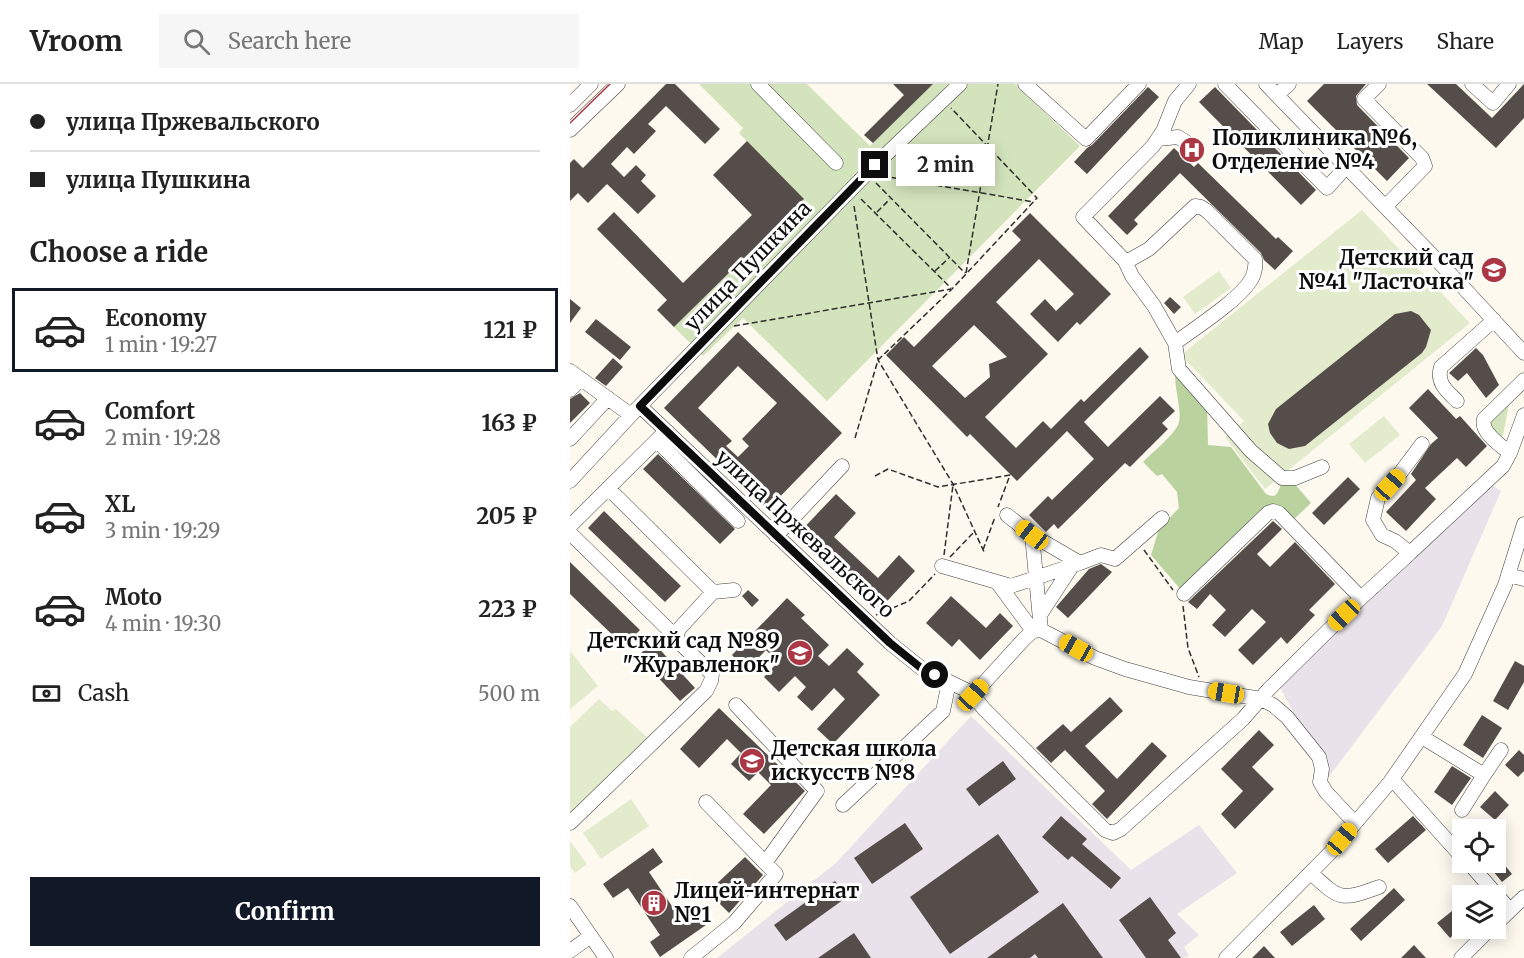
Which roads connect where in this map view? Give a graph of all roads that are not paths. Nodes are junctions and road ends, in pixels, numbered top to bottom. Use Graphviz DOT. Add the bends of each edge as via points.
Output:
graph roads {
  1 [pos="591,84"];
  2 [pos="618,84"];
  3 [pos="758,84"];
  4 [pos="960,84"];
  5 [pos="1139,84"];
  6 [pos="1225,84"];
  7 [pos="1266,84"];
  8 [pos="1289,84"];
  9 [pos="1378,84"];
  10 [pos="1472,84"];
  11 [pos="1509,84"];
  12 [pos="1182,86"];
  13 [pos="1034,87"];
  14 [pos="1277,95"];
  15 [pos="572,100"];
  16 [pos="587,113"];
  17 [pos="570,130"];
  18 [pos="1158,139"];
  19 [pos="1186,142"];
  20 [pos="836,163"];
  21 [pos="1346,167"];
  22 [pos="1385,207"];
  23 [pos="1126,262"];
  24 [pos="1494,320"];
  25 [pos="1175,343"];
  26 [pos="1524,353"];
  27 [pos="575,375"];
  28 [pos="1524,380"];
  29 [pos="570,390"];
  30 [pos="608,398"];
  31 [pos="1457,401"];
  32 [pos="635,411"];
  33 [pos="1524,415"];
  34 [pos="661,436"];
  35 [pos="570,439"];
  36 [pos="1422,444"];
  37 [pos="1510,453"];
  38 [pos="842,466"];
  39 [pos="1322,467"];
  40 [pos="570,481"];
  41 [pos="608,488"];
  42 [pos="1007,515"];
  43 [pos="1162,518"];
  44 [pos="738,520"];
  45 [pos="1524,524"];
  46 [pos="570,526"];
  47 [pos="570,533"];
  48 [pos="1032,535"];
  49 [pos="776,536"];
  50 [pos="1410,553"];
  51 [pos="1076,565"];
  52 [pos="942,566"];
  53 [pos="1508,576"];
  54 [pos="1036,578"];
  55 [pos="1524,579"];
  56 [pos="997,582"];
  57 [pos="734,590"];
  58 [pos="713,592"];
  59 [pos="1180,596"];
  60 [pos="1361,598"];
  61 [pos="1040,615"];
  62 [pos="1037,630"];
  63 [pos="676,637"];
  64 [pos="949,682"];
  65 [pos="973,695"];
  66 [pos="1261,699"];
  67 [pos="736,705"];
  68 [pos="1422,737"];
  69 [pos="1501,750"];
  70 [pos="1484,775"];
  71 [pos="1392,779"];
  72 [pos="705,802"];
  73 [pos="843,805"];
  74 [pos="1462,810"];
  75 [pos="570,823"];
  76 [pos="1355,823"];
  77 [pos="1452,846"];
  78 [pos="765,863"];
  79 [pos="1311,873"];
  80 [pos="1478,873"];
  81 [pos="1379,887"];
  82 [pos="1524,897"];
  83 [pos="570,906"];
  84 [pos="1510,910"];
  85 [pos="1506,914"];
  86 [pos="591,936"];
  87 [pos="1480,939"];
  88 [pos="570,951"];
  89 [pos="606,958"];
  90 [pos="691,958"];
  91 [pos="1226,958"];
  92 [pos="1461,958"];
  1 -- 15 [label="street"];
  2 -- 16 [label="street"];
  3 -- 20 [label="street"];
  4 -- 32 [label="street, улица Пушкина" via="867,173"];
  5 -- 13 [label="street" via="1086,139"];
  6 -- 21 [label="street" via="1327,188"];
  7 -- 14 [label="street"];
  8 -- 14 [label="street"];
  9 -- 22 [label="street" via="1364,99 1422,158 1425,166"];
  10 -- 11 [label="street" via="1493,103"];
  12 -- 18 [label="street"];
  14 -- 21 [label="street"];
  15 -- 16 [label="street"];
  16 -- 17 [label="street"];
  18 -- 19 [label="street" via="1178,138"];
  18 -- 23 [label="street" via="1083,217"];
  21 -- 22 [label="street"];
  22 -- 24 [label="street"];
  23 -- 25 [label="street"];
  23 -- 25 [label="street" via="1149,249 1195,206 1207,211 1255,259 1251,280"];
  24 -- 26 [label="street"];
  24 -- 31 [label="street" via="1441,367 1438,375 1443,386"];
  25 -- 39 [label="street" via="1179,369 1270,469 1282,477 1296,478"];
  27 -- 29 [label="street"];
  27 -- 30 [label="street, улица Пржевальского"];
  28 -- 37 [label="street" via="1482,424"];
  30 -- 32 [label="street, улица Пржевальского"];
  30 -- 35 [label="street"];
  32 -- 34 [label="street, улица Пржевальского"];
  32 -- 40 [label="street, улица Пушкина"];
  33 -- 37 [label="street"];
  34 -- 41 [label="street"];
  34 -- 44 [label="street"];
  34 -- 49 [label="street, улица Пржевальского"];
  36 -- 50 [label="street" via="1378,498 1373,520 1382,535"];
  37 -- 50 [label="street" via="1503,466"];
  38 -- 49 [label="street"];
  41 -- 46 [label="street"];
  41 -- 58 [label="street"];
  42 -- 48 [label="street"];
  43 -- 51 [label="street" via="1115,559 1101,555"];
  45 -- 53 [label="street"];
  47 -- 63 [label="street"];
  48 -- 51 [label="street"];
  48 -- 54 [label="street"];
  49 -- 64 [label="street, улица Пржевальского" via="921,668"];
  50 -- 60 [label="street"];
  51 -- 54 [label="street"];
  51 -- 61 [label="street"];
  52 -- 56 [label="street"];
  53 -- 55 [label="street"];
  53 -- 68 [label="street" via="1465,674"];
  54 -- 56 [label="street" via="1011,586"];
  54 -- 61 [label="street"];
  56 -- 62 [label="street"];
  57 -- 58 [label="street"];
  58 -- 63 [label="street"];
  59 -- 60 [label="street" via="1274,511"];
  60 -- 66 [label="street"];
  61 -- 62 [label="street"];
  62 -- 65 [label="street"];
  62 -- 66 [label="street" via="1125,669"];
  63 -- 75 [label="street" via="712,674 706,691"];
  64 -- 65 [label="street, улица Пржевальского"];
  64 -- 73 [label="street" via="943,711"];
  65 -- 66 [label="street, улица Пржевальского" via="1105,830 1113,833"];
  66 -- 76 [label="street" via="1287,717 1319,758 1320,782"];
  67 -- 78 [label="street" via="817,791"];
  68 -- 70 [label="street"];
  68 -- 71 [label="street"];
  69 -- 70 [label="street"];
  70 -- 74 [label="street"];
  71 -- 76 [label="street"];
  71 -- 77 [label="street"];
  72 -- 78 [label="street"];
  76 -- 79 [label="street"];
  78 -- 90 [label="street" via="776,874 734,923"];
  79 -- 81 [label="street" via="1334,894 1353,895"];
  79 -- 91 [label="street"];
  80 -- 84 [label="street"];
  82 -- 84 [label="street"];
  83 -- 86 [label="street"];
  84 -- 85 [label="street"];
  86 -- 88 [label="street"];
  86 -- 89 [label="street"];
  87 -- 92 [label="street"];
}
